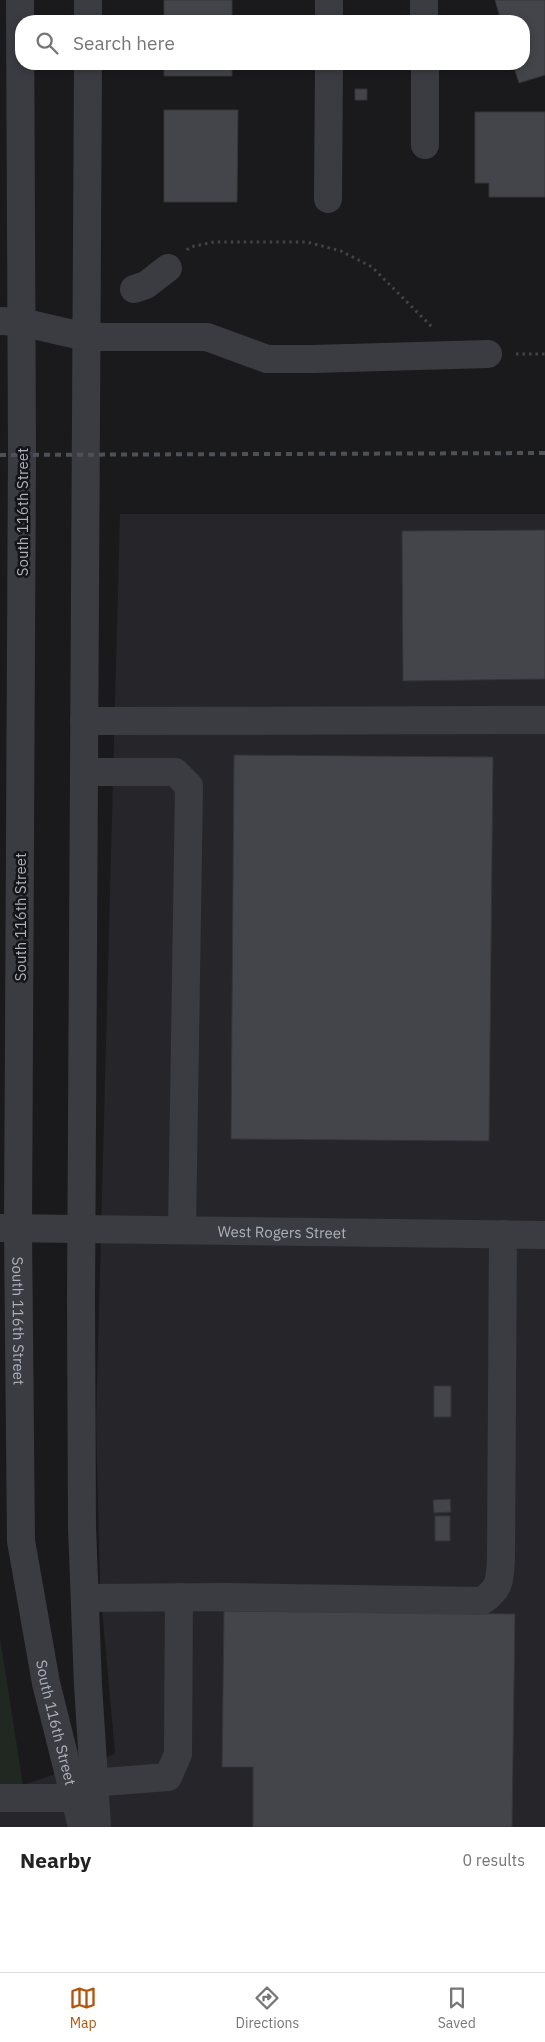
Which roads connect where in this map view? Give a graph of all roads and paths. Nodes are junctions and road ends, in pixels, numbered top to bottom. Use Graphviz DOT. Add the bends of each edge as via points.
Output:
graph roads {
  1 [pos="20,0"];
  2 [pos="88,0"];
  3 [pos="329,0"];
  4 [pos="424,0"];
  5 [pos="20,15"];
  6 [pos="88,15"];
  7 [pos="329,15"];
  8 [pos="424,15"];
  9 [pos="18,70"];
  10 [pos="88,70"];
  11 [pos="329,70"];
  12 [pos="425,70"];
  13 [pos="425,145"];
  14 [pos="328,199"];
  15 [pos="168,268"];
  16 [pos="134,289"];
  17 [pos="11,321"];
  18 [pos="434,329"];
  19 [pos="86,337"];
  20 [pos="488,354"];
  21 [pos="545,720"];
  22 [pos="84,721"];
  23 [pos="84,772"];
  24 [pos="9,1228"];
  25 [pos="82,1228"];
  26 [pos="182,1230"];
  27 [pos="503,1234"];
  28 [pos="545,1235"];
  29 [pos="179,1597"];
  30 [pos="85,1598"];
  31 [pos="80,1788"];
  32 [pos="0,1798"];
  33 [pos="82,1827"];
  34 [pos="98,1827"];
  1 -- 5 [label="street, South 116th Street"];
  2 -- 6 [label="street"];
  3 -- 7 [label="street"];
  4 -- 8 [label="street"];
  9 -- 17 [label="street, South 116th Street"];
  10 -- 19 [label="street, South 116th Street"];
  11 -- 14 [label="street"];
  12 -- 13 [label="street"];
  15 -- 16 [label="street" via="146,285"];
  15 -- 18 [label="path" via="190,247 214,242 307,242 341,250 372,266"];
  17 -- 19 [label="street"];
  17 -- 24 [label="street, South 116th Street"];
  19 -- 20 [label="street" via="207,337 267,359"];
  19 -- 22 [label="street, South 116th Street"];
  21 -- 22 [label="street"];
  22 -- 23 [label="street, South 116th Street"];
  23 -- 25 [label="street, South 116th Street"];
  23 -- 26 [label="street" via="175,772 189,786"];
  24 -- 25 [label="street, West Rogers Street"];
  24 -- 31 [label="street, South 116th Street" via="20,1540 46,1684"];
  25 -- 26 [label="street, West Rogers Street"];
  25 -- 30 [label="street, South 116th Street"];
  26 -- 27 [label="street, West Rogers Street"];
  27 -- 28 [label="street, West Rogers Street"];
  27 -- 29 [label="street" via="501,1558 500,1579 494,1593 482,1601"];
  29 -- 30 [label="street"];
  29 -- 31 [label="street" via="178,1754 168,1778"];
  30 -- 31 [label="street, South 116th Street"];
  31 -- 32 [label="street"];
  31 -- 33 [label="street, South 116th Street"];
  31 -- 34 [label="street, South 116th Street"];
}
